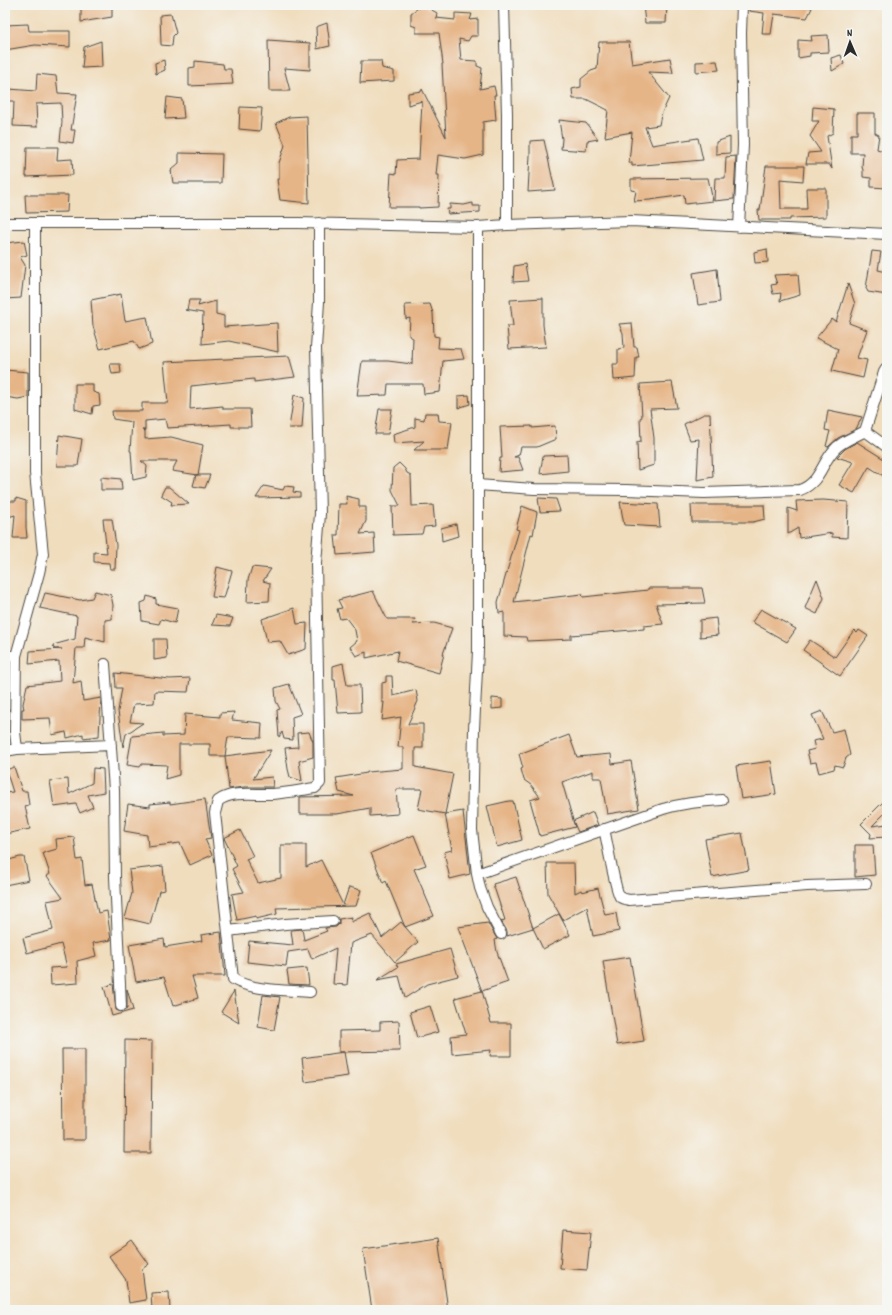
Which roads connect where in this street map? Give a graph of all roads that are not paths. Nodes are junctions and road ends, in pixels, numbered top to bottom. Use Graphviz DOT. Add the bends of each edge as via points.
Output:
graph roads {
  1 [pos="504,5"];
  2 [pos="742,5"];
  3 [pos="5,223"];
  4 [pos="35,223"];
  5 [pos="320,223"];
  6 [pos="508,225"];
  7 [pos="478,227"];
  8 [pos="740,227"];
  9 [pos="887,234"];
  10 [pos="887,367"];
  11 [pos="865,432"];
  12 [pos="887,447"];
  13 [pos="478,485"];
  14 [pos="5,656"];
  15 [pos="16,656"];
  16 [pos="105,664"];
  17 [pos="111,745"];
  18 [pos="17,749"];
  19 [pos="5,750"];
  20 [pos="722,800"];
  21 [pos="604,829"];
  22 [pos="477,874"];
  23 [pos="866,884"];
  24 [pos="333,921"];
  25 [pos="228,931"];
  26 [pos="502,934"];
  27 [pos="310,992"];
  28 [pos="121,1006"];
  1 -- 6 [label="street"];
  2 -- 8 [label="street" via="743,145"];
  3 -- 4 [label="street"];
  4 -- 5 [label="street"];
  4 -- 15 [label="street" via="35,473 43,554"];
  5 -- 7 [label="street"];
  5 -- 25 [label="street" via="316,348 320,514 316,563 321,781 315,788 272,794 230,795 218,801 215,813 216,832"];
  6 -- 7 [label="street"];
  6 -- 8 [label="street" via="630,221"];
  7 -- 13 [label="street"];
  8 -- 9 [label="street"];
  10 -- 11 [label="street"];
  11 -- 12 [label="street"];
  11 -- 13 [label="street" via="837,447 819,475 810,485 800,490 704,493 534,489"];
  13 -- 22 [label="street" via="478,651 472,830"];
  14 -- 15 [label="street"];
  15 -- 18 [label="street"];
  16 -- 17 [label="street"];
  17 -- 18 [label="street"];
  17 -- 28 [label="street"];
  18 -- 19 [label="street"];
  20 -- 21 [label="street" via="681,804"];
  21 -- 22 [label="street"];
  21 -- 23 [label="street" via="619,896 628,900 806,886"];
  22 -- 26 [label="street" via="487,907"];
  24 -- 25 [label="street"];
  25 -- 27 [label="street" via="233,979 251,986"];
}
